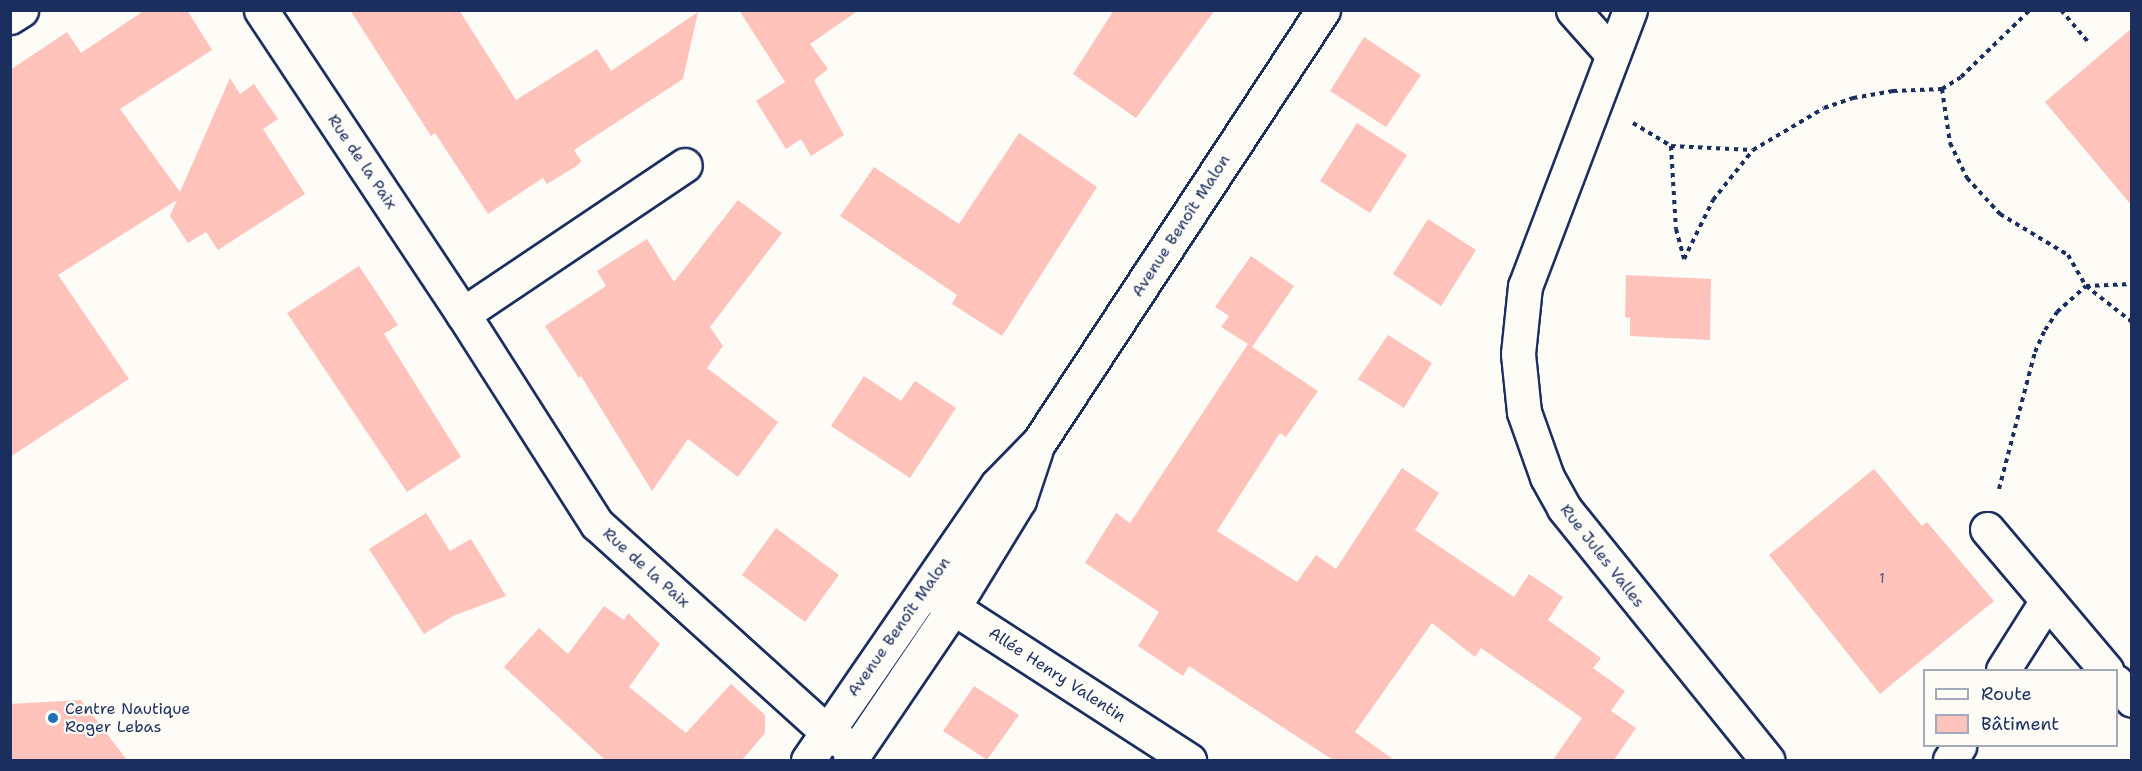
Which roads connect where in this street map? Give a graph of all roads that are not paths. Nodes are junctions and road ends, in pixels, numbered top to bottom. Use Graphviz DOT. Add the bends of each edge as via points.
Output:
graph roads {
  1 [pos="21,10"];
  2 [pos="261,10"];
  3 [pos="1323,10"];
  4 [pos="1573,10"];
  5 [pos="1630,10"];
  6 [pos="10,18"];
  7 [pos="1611,53"];
  8 [pos="685,165"];
  9 [pos="463,314"];
  10 [pos="1039,442"];
  11 [pos="1987,529"];
  12 [pos="925,590"];
  13 [pos="2046,602"];
  14 [pos="953,608"];
  15 [pos="2003,669"];
  16 [pos="2105,669"];
  17 [pos="2118,684"];
  18 [pos="2132,699"];
  19 [pos="826,731"];
  20 [pos="1958,747"];
  21 [pos="853,756"];
  22 [pos="808,760"];
  23 [pos="1189,760"];
  24 [pos="1767,760"];
  25 [pos="1950,760"];
  1 -- 6 [label="street"];
  2 -- 9 [label="street, Rue de la Paix"];
  3 -- 10 [label="street, Avenue Benoît Malon"];
  4 -- 7 [label="street"];
  5 -- 7 [label="street, Rue Jules Valles"];
  7 -- 24 [label="street, Rue Jules Valles" via="1526,286 1518,354 1524,412 1547,477 1564,508"];
  8 -- 9 [label="street"];
  9 -- 19 [label="street, Rue de la Paix" via="597,524"];
  10 -- 12 [label="street, Avenue Benoît Malon" via="997,485"];
  10 -- 14 [label="street, Avenue Benoît Malon" via="1019,500"];
  11 -- 13 [label="street"];
  12 -- 14 [label="street, Allée Henry Valentin"];
  12 -- 19 [label="street, Avenue Benoît Malon"];
  13 -- 15 [label="street"];
  13 -- 16 [label="street"];
  14 -- 21 [label="street, Avenue Benoît Malon"];
  14 -- 23 [label="street, Allée Henry Valentin"];
  17 -- 18 [label="street"];
  19 -- 21 [label="street, Rue de la Paix"];
  19 -- 22 [label="street, Avenue Benoît Malon"];
  20 -- 25 [label="street"];
}
